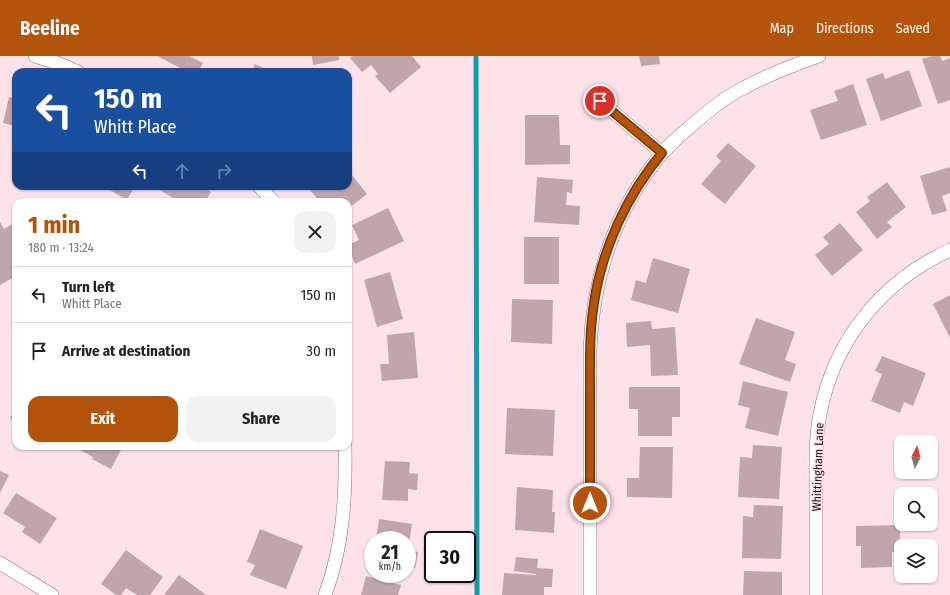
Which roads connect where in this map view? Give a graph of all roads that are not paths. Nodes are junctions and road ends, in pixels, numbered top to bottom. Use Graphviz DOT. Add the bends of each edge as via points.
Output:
graph roads {
  1 [pos="35,56"];
  2 [pos="819,56"];
  3 [pos="69,68"];
  4 [pos="600,101"];
  5 [pos="662,153"];
  6 [pos="264,190"];
  7 [pos="270,198"];
  8 [pos="950,250"];
  9 [pos="345,450"];
  10 [pos="0,563"];
  11 [pos="52,595"];
  12 [pos="325,595"];
  13 [pos="590,595"];
  14 [pos="816,595"];
  1 -- 3 [label="street"];
  2 -- 5 [label="street" via="734,93"];
  4 -- 5 [label="street"];
  5 -- 13 [label="street" via="644,177 620,220 603,264 594,303 590,349"];
  6 -- 7 [label="street"];
  8 -- 14 [label="street, Whittingham Lane" via="908,274 874,305 849,337 827,385 820,415 817,446"];
  9 -- 12 [label="street" via="343,521 334,570"];
  10 -- 11 [label="street"];
}
